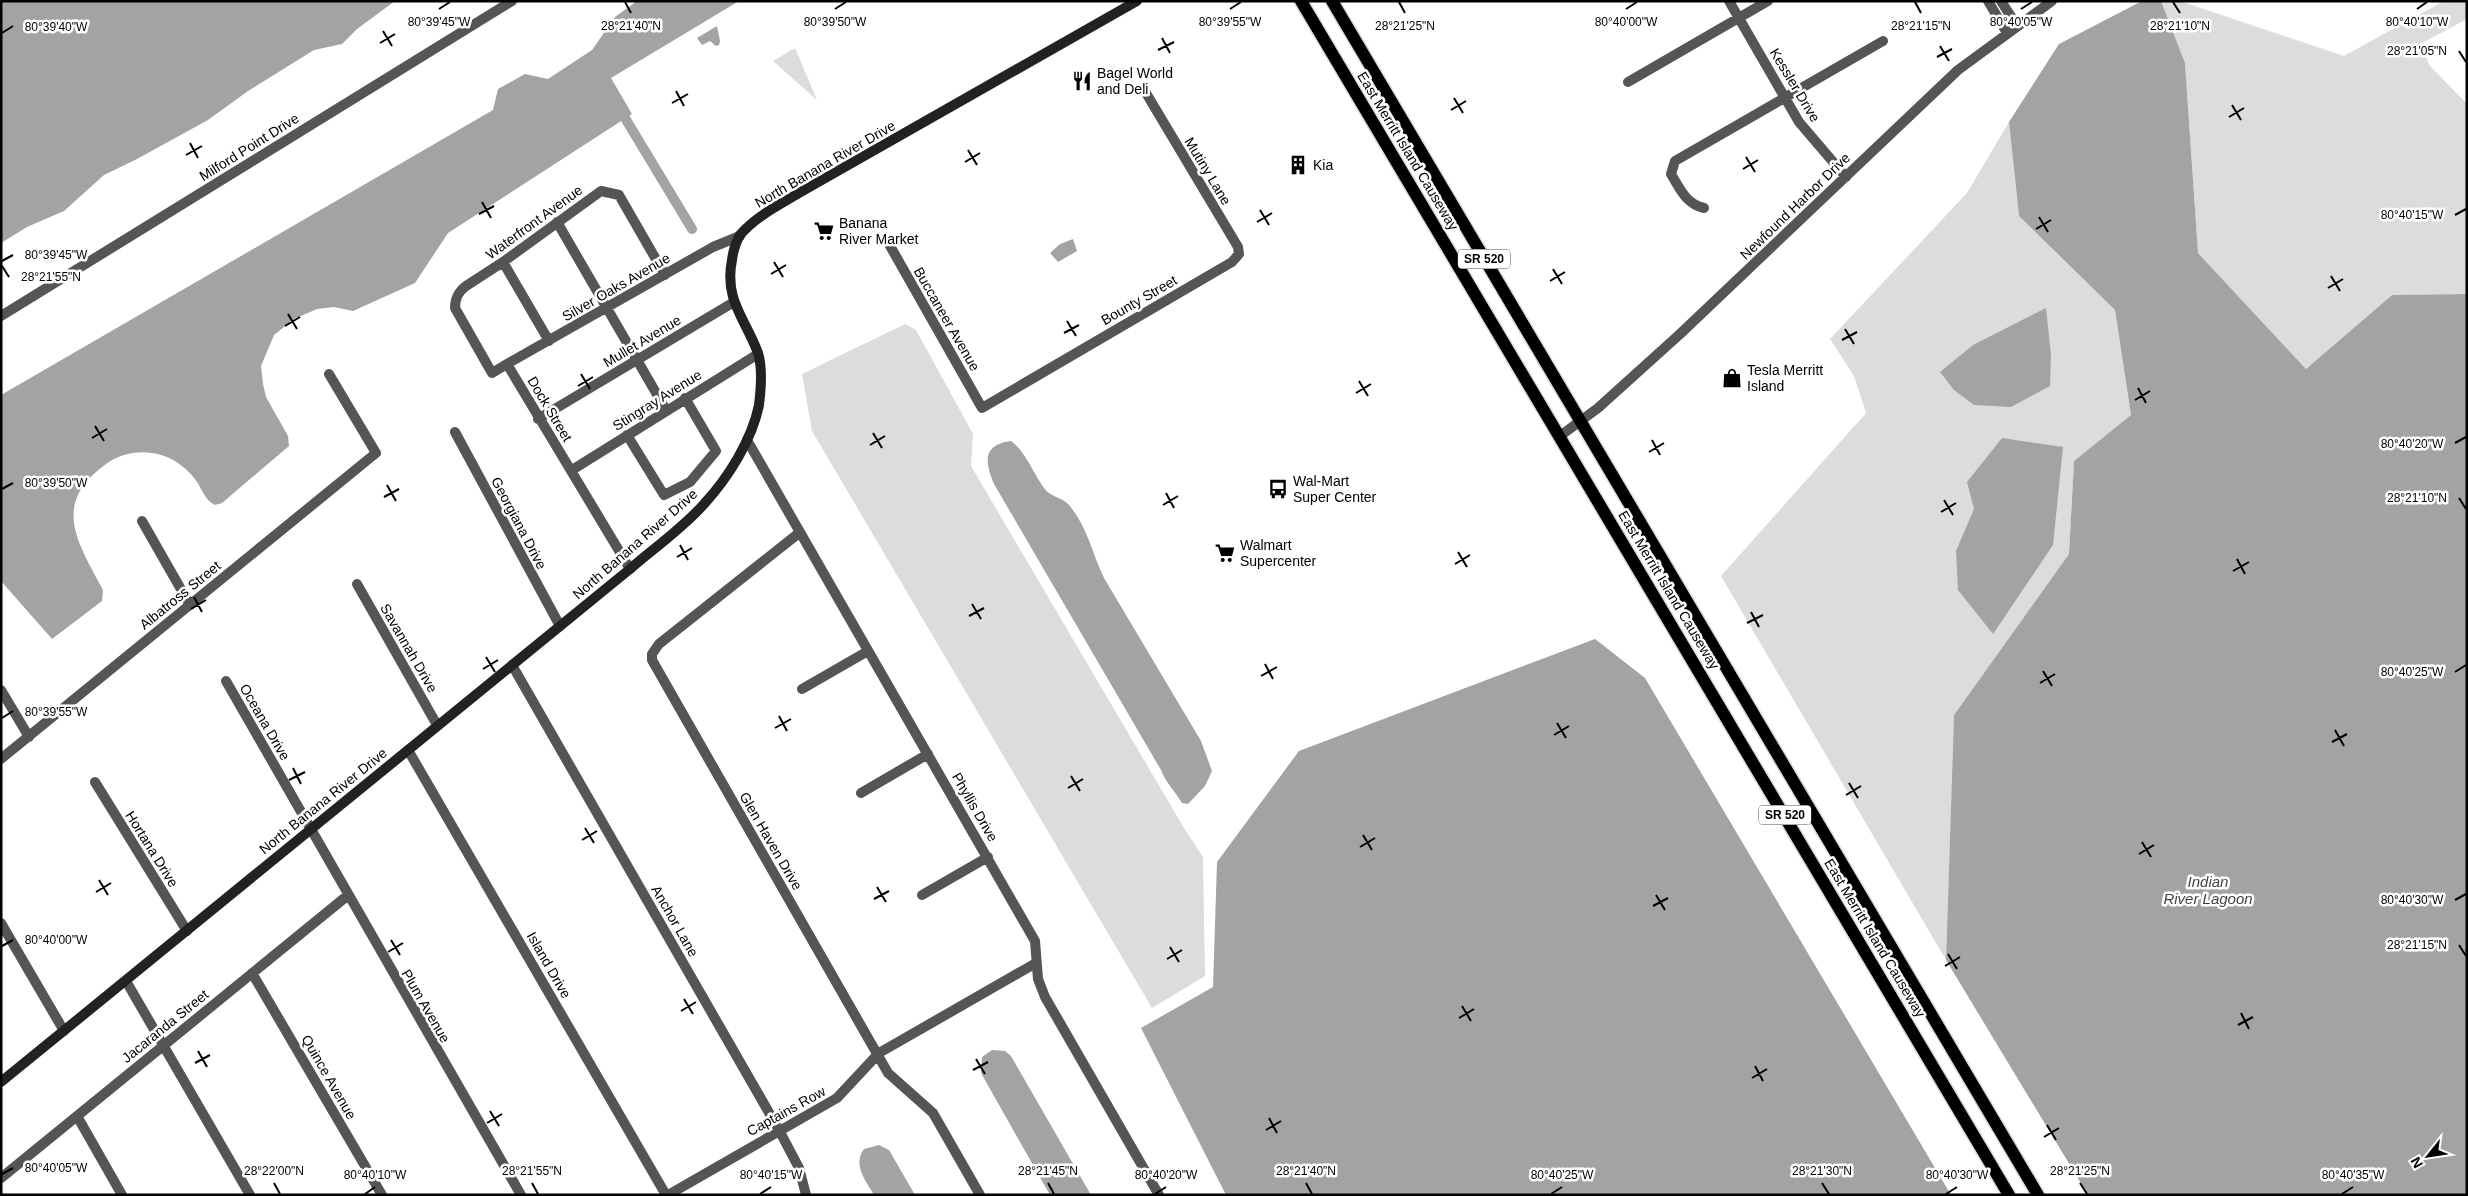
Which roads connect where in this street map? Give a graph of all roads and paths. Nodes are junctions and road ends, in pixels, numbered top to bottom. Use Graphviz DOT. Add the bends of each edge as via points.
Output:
graph roads {
  1 [pos="512,1"];
  2 [pos="1138,1"];
  3 [pos="1301,1"];
  4 [pos="1332,1"];
  5 [pos="1729,1"];
  6 [pos="1768,1"];
  7 [pos="1988,1"];
  8 [pos="2001,1"];
  9 [pos="2052,1"];
  10 [pos="1740,18"];
  11 [pos="2017,26"];
  12 [pos="2007,33"];
  13 [pos="1883,41"];
  14 [pos="1628,82"];
  15 [pos="1146,94"];
  16 [pos="1785,98"];
  17 [pos="1846,177"];
  18 [pos="1704,208"];
  19 [pos="557,222"];
  20 [pos="740,236"];
  21 [pos="889,244"];
  22 [pos="503,262"];
  23 [pos="1232,262"];
  24 [pos="665,275"];
  25 [pos="734,302"];
  26 [pos="607,308"];
  27 [pos="1,316"];
  28 [pos="548,341"];
  29 [pos="758,354"];
  30 [pos="637,360"];
  31 [pos="507,364"];
  32 [pos="329,374"];
  33 [pos="685,398"];
  34 [pos="982,408"];
  35 [pos="666,410"];
  36 [pos="538,419"];
  37 [pos="1581,422"];
  38 [pos="455,432"];
  39 [pos="627,435"];
  40 [pos="1560,436"];
  41 [pos="747,440"];
  42 [pos="572,470"];
  43 [pos="142,521"];
  44 [pos="799,533"];
  45 [pos="630,569"];
  46 [pos="356,584"];
  47 [pos="190,605"];
  48 [pos="560,626"];
  49 [pos="868,651"];
  50 [pos="512,665"];
  51 [pos="226,681"];
  52 [pos="802,689"];
  53 [pos="1,690"];
  54 [pos="437,725"];
  55 [pos="29,737"];
  56 [pos="408,750"];
  57 [pos="928,754"];
  58 [pos="1,759"];
  59 [pos="95,782"];
  60 [pos="861,793"];
  61 [pos="311,828"];
  62 [pos="988,857"];
  63 [pos="922,895"];
  64 [pos="347,896"];
  65 [pos="1,923"];
  66 [pos="187,931"];
  67 [pos="1036,963"];
  68 [pos="252,973"];
  69 [pos="126,981"];
  70 [pos="64,1031"];
  71 [pos="164,1044"];
  72 [pos="879,1054"];
  73 [pos="1,1082"];
  74 [pos="77,1116"];
  75 [pos="779,1130"];
  76 [pos="1,1178"];
  77 [pos="122,1195"];
  78 [pos="250,1195"];
  79 [pos="382,1195"];
  80 [pos="521,1195"];
  81 [pos="667,1195"];
  82 [pos="806,1195"];
  83 [pos="980,1195"];
  84 [pos="1159,1195"];
  85 [pos="2009,1195"];
  86 [pos="2038,1195"];
  1 -- 27 [label="street, Milford Point Drive"];
  2 -- 20 [label="street, North Banana River Drive" via="783,203"];
  3 -- 40 [label="main road, East Merritt Island Causeway / SR 520"];
  4 -- 37 [label="main road, East Merritt Island Causeway / SR 520"];
  5 -- 10 [label="street, Kessler Drive"];
  6 -- 10 [label="street"];
  7 -- 12 [label="street"];
  8 -- 11 [label="street"];
  9 -- 11 [label="street, Newfound Harbor Drive"];
  10 -- 14 [label="street"];
  10 -- 16 [label="street, Kessler Drive"];
  11 -- 12 [label="street, Newfound Harbor Drive"];
  12 -- 17 [label="street, Newfound Harbor Drive" via="1958,70"];
  13 -- 16 [label="street"];
  15 -- 23 [label="street, Mutiny Lane" via="1238,247 1239,254"];
  16 -- 17 [label="street, Kessler Drive" via="1809,136"];
  16 -- 18 [label="street" via="1675,161 1671,174 1686,198 1695,206"];
  17 -- 37 [label="street, Newfound Harbor Drive" via="1718,299"];
  19 -- 22 [label="street, Waterfront Avenue"];
  19 -- 24 [label="street, Waterfront Avenue" via="601,191 619,195"];
  19 -- 26 [label="street"];
  20 -- 24 [label="street, Silver Oaks Avenue" via="713,247"];
  20 -- 25 [label="street, North Banana River Drive" via="729,273"];
  21 -- 34 [label="street, Buccaneer Avenue"];
  22 -- 28 [label="street"];
  22 -- 31 [label="street, Waterfront Avenue" via="466,286 457,295 455,308 492,373"];
  23 -- 34 [label="street, Bounty Street"];
  24 -- 26 [label="street, Silver Oaks Avenue"];
  25 -- 29 [label="street, North Banana River Drive"];
  25 -- 30 [label="street, Mullet Avenue"];
  26 -- 28 [label="street, Silver Oaks Avenue"];
  26 -- 30 [label="street"];
  28 -- 31 [label="street, Silver Oaks Avenue"];
  29 -- 33 [label="street, Stingray Avenue"];
  29 -- 41 [label="street, North Banana River Drive" via="762,384"];
  30 -- 35 [label="street"];
  30 -- 36 [label="street, Mullet Avenue"];
  31 -- 36 [label="street, Dock Street"];
  32 -- 47 [label="street, Albatross Street" via="376,453"];
  33 -- 35 [label="street, Stingray Avenue"];
  33 -- 39 [label="street" via="716,451 690,482 664,495"];
  35 -- 39 [label="street, Stingray Avenue"];
  36 -- 42 [label="street, Dock Street"];
  37 -- 40 [label="street, Newfound Harbor Drive"];
  37 -- 86 [label="main road, East Merritt Island Causeway / SR 520"];
  38 -- 48 [label="street, Georgiana Drive"];
  39 -- 42 [label="street, Stingray Avenue"];
  40 -- 85 [label="main road, East Merritt Island Causeway / SR 520"];
  41 -- 44 [label="street, Phyllis Drive"];
  41 -- 45 [label="street, North Banana River Drive" via="728,473 704,504"];
  42 -- 45 [label="street, Dock Street"];
  43 -- 47 [label="street"];
  44 -- 49 [label="street, Phyllis Drive"];
  44 -- 72 [label="street, Glen Haven Drive" via="659,644 652,660"];
  45 -- 48 [label="street, North Banana River Drive"];
  46 -- 54 [label="street, Savannah Drive"];
  47 -- 55 [label="street, Albatross Street"];
  48 -- 50 [label="street, North Banana River Drive"];
  49 -- 52 [label="street"];
  49 -- 57 [label="street, Phyllis Drive"];
  50 -- 54 [label="street, North Banana River Drive"];
  50 -- 75 [label="street, Anchor Lane"];
  51 -- 61 [label="street, Oceana Drive"];
  53 -- 55 [label="street"];
  54 -- 56 [label="street, North Banana River Drive"];
  55 -- 58 [label="street, Albatross Street"];
  56 -- 61 [label="street, North Banana River Drive"];
  56 -- 81 [label="street, Island Drive"];
  57 -- 60 [label="street"];
  57 -- 62 [label="street, Phyllis Drive"];
  59 -- 66 [label="street, Hortana Drive"];
  61 -- 64 [label="street, Plum Avenue"];
  61 -- 66 [label="street, North Banana River Drive"];
  62 -- 63 [label="street"];
  62 -- 67 [label="street, Phyllis Drive" via="1035,942"];
  64 -- 68 [label="street, Jacaranda Street"];
  64 -- 80 [label="street, Plum Avenue"];
  65 -- 70 [label="street"];
  66 -- 69 [label="street, North Banana River Drive"];
  67 -- 72 [label="street, Captains Row"];
  67 -- 84 [label="street, Phyllis Drive" via="1045,997"];
  68 -- 71 [label="street, Jacaranda Street"];
  68 -- 79 [label="street, Quince Avenue"];
  69 -- 70 [label="street, North Banana River Drive"];
  69 -- 71 [label="street"];
  70 -- 73 [label="street, North Banana River Drive"];
  71 -- 74 [label="street, Jacaranda Street"];
  71 -- 78 [label="street"];
  72 -- 75 [label="street, Captains Row" via="837,1098"];
  72 -- 83 [label="street, Glen Haven Drive" via="888,1072 933,1113"];
  74 -- 76 [label="street, Jacaranda Street"];
  74 -- 77 [label="street"];
  75 -- 81 [label="street, Captains Row"];
  75 -- 82 [label="street, Anchor Lane" via="799,1168"];
}
